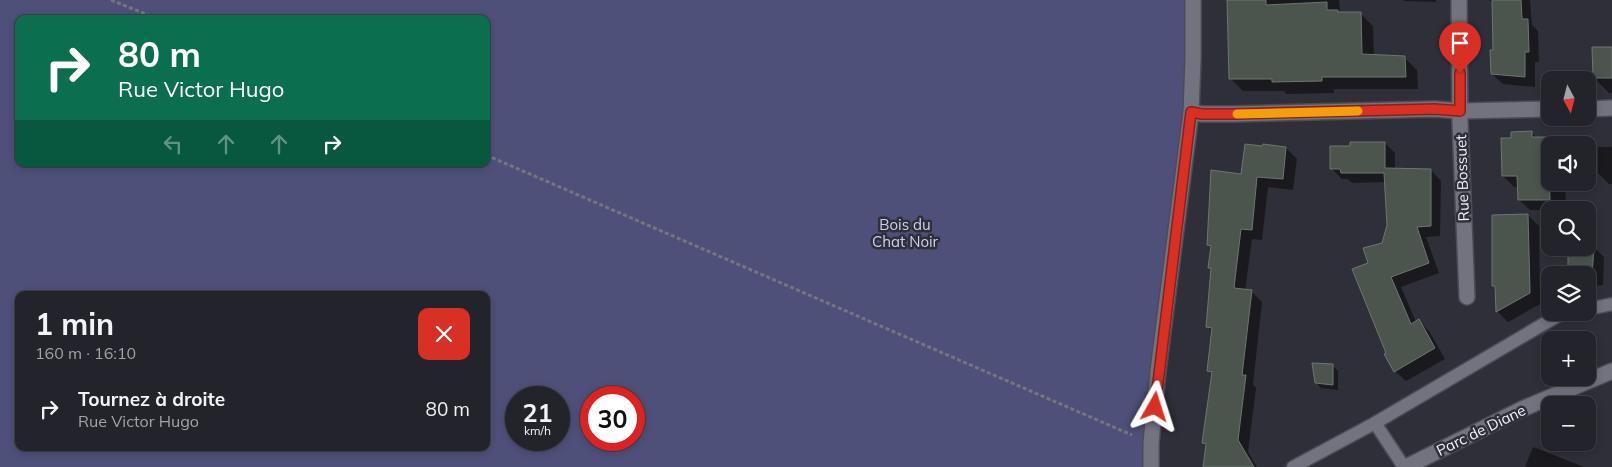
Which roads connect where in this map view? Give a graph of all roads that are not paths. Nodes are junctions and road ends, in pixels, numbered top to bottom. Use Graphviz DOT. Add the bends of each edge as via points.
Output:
graph roads {
  1 [pos="1193,0"];
  2 [pos="1459,0"];
  3 [pos="1612,108"];
  4 [pos="1541,109"];
  5 [pos="1596,109"];
  6 [pos="1460,111"];
  7 [pos="1191,112"];
  8 [pos="1467,297"];
  9 [pos="1612,304"];
  10 [pos="1596,307"];
  11 [pos="1549,321"];
  12 [pos="1612,371"];
  13 [pos="1374,423"];
  14 [pos="1151,467"];
  15 [pos="1293,467"];
  16 [pos="1405,467"];
  1 -- 7 [label="street"];
  2 -- 6 [label="street, Rue Bossuet"];
  3 -- 5 [label="street"];
  4 -- 6 [label="street"];
  6 -- 7 [label="street"];
  6 -- 8 [label="street, Rue Bossuet"];
  7 -- 14 [label="street" via="1158,371"];
  9 -- 10 [label="lane"];
  11 -- 13 [label="lane"];
  12 -- 16 [label="street, Parc de Diane" via="1522,409"];
  13 -- 15 [label="lane"];
  13 -- 16 [label="lane"];
}
